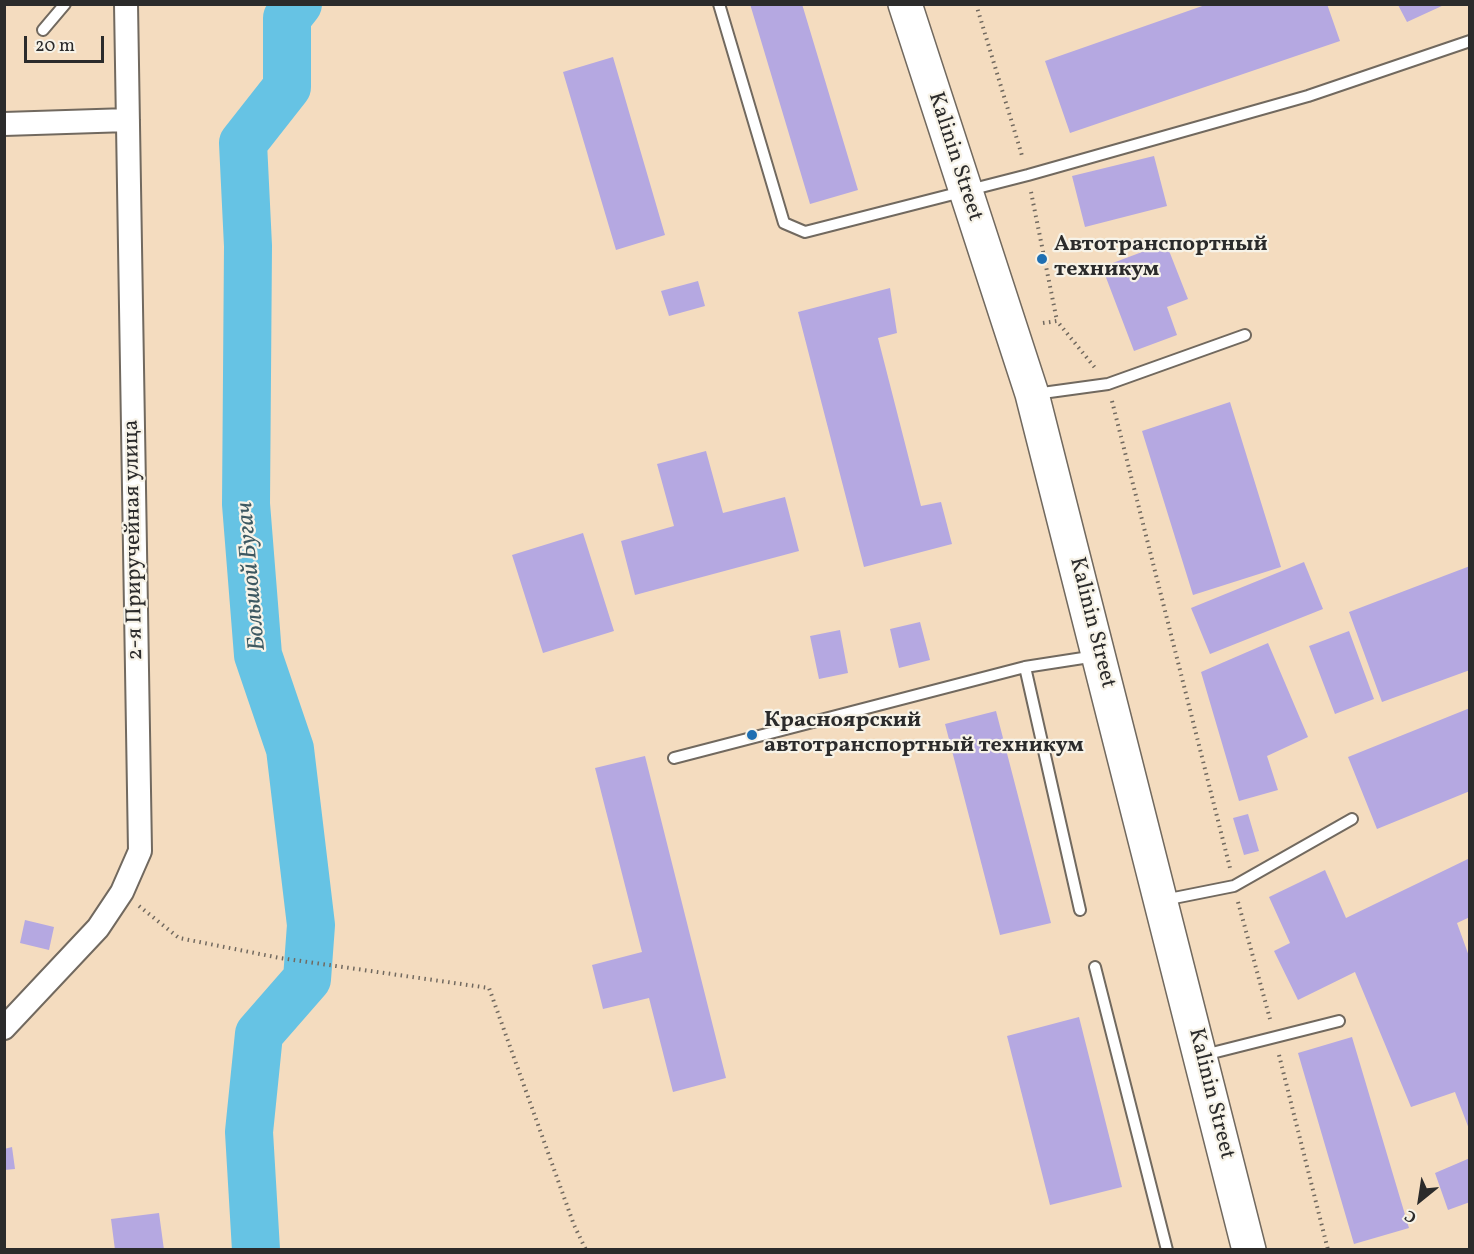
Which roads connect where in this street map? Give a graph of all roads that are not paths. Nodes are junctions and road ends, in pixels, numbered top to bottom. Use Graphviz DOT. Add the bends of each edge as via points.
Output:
graph roads {
  1 [pos="65,4"];
  2 [pos="126,4"];
  3 [pos="718,4"];
  4 [pos="905,4"];
  5 [pos="43,30"];
  6 [pos="1470,41"];
  7 [pos="128,120"];
  8 [pos="4,124"];
  9 [pos="965,191"];
  10 [pos="1245,334"];
  11 [pos="1032,394"];
  12 [pos="1100,655"];
  13 [pos="1025,667"];
  14 [pos="674,758"];
  15 [pos="1352,819"];
  16 [pos="1161,900"];
  17 [pos="1080,910"];
  18 [pos="1095,967"];
  19 [pos="1339,1022"];
  20 [pos="4,1028"];
  21 [pos="1200,1056"];
  22 [pos="1167,1250"];
  23 [pos="1249,1250"];
  1 -- 5 [label="lane"];
  2 -- 7 [label="street, 2-я Приручейная улица"];
  3 -- 9 [label="lane" via="784,223 805,232"];
  4 -- 9 [label="main road, Kalinin Street"];
  6 -- 9 [label="lane" via="1308,96"];
  7 -- 8 [label="street"];
  7 -- 20 [label="street, 2-я Приручейная улица" via="140,851 123,892 98,928"];
  9 -- 11 [label="main road, Kalinin Street"];
  10 -- 11 [label="lane" via="1108,384"];
  11 -- 12 [label="main road, Kalinin Street"];
  12 -- 13 [label="lane"];
  12 -- 16 [label="main road, Kalinin Street"];
  13 -- 14 [label="lane"];
  13 -- 17 [label="lane"];
  15 -- 16 [label="lane" via="1234,886"];
  16 -- 21 [label="main road, Kalinin Street"];
  18 -- 22 [label="lane"];
  19 -- 21 [label="lane"];
  21 -- 23 [label="main road, Kalinin Street"];
}
